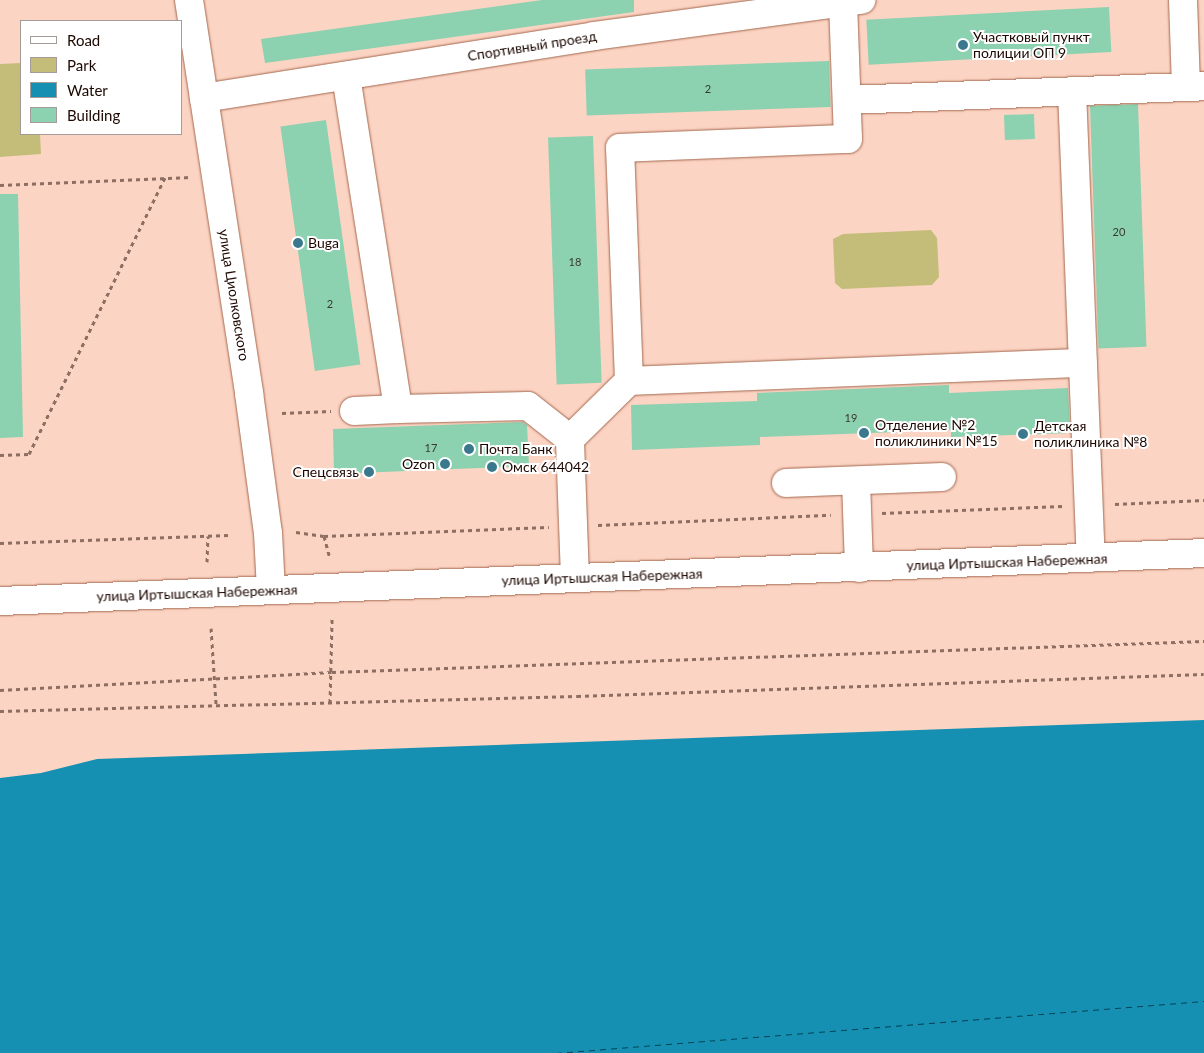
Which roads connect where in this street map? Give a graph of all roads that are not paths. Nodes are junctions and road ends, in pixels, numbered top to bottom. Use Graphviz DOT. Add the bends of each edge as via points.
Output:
graph roads {
  1 [pos="189,0"];
  2 [pos="849,0"];
  3 [pos="1182,0"];
  4 [pos="346,76"];
  5 [pos="1195,86"];
  6 [pos="1072,91"];
  7 [pos="204,98"];
  8 [pos="847,100"];
  9 [pos="1083,363"];
  10 [pos="629,381"];
  11 [pos="398,410"];
  12 [pos="354,411"];
  13 [pos="570,439"];
  14 [pos="942,477"];
  15 [pos="856,481"];
  16 [pos="786,483"];
  17 [pos="1204,553"];
  18 [pos="1091,558"];
  19 [pos="860,568"];
  20 [pos="575,578"];
  21 [pos="271,590"];
  22 [pos="0,601"];
  1 -- 7 [label="main road, улица Циолковского"];
  2 -- 4 [label="main road, Спортивный проезд"];
  2 -- 8 [label="main road"];
  3 -- 5 [label="main road"];
  4 -- 7 [label="main road, Спортивный проезд"];
  4 -- 11 [label="main road"];
  5 -- 6 [label="main road"];
  6 -- 8 [label="main road"];
  6 -- 9 [label="main road"];
  7 -- 21 [label="main road, улица Циолковского" via="267,524"];
  8 -- 10 [label="main road" via="848,139 620,148"];
  9 -- 10 [label="main road"];
  9 -- 18 [label="main road"];
  10 -- 13 [label="main road"];
  11 -- 12 [label="main road"];
  11 -- 13 [label="main road" via="528,406"];
  13 -- 20 [label="main road"];
  14 -- 15 [label="main road"];
  15 -- 16 [label="main road"];
  15 -- 19 [label="main road"];
  17 -- 18 [label="main road, улица Иртышская Набережная"];
  18 -- 19 [label="main road, улица Иртышская Набережная"];
  19 -- 20 [label="main road, улица Иртышская Набережная"];
  20 -- 21 [label="main road, улица Иртышская Набережная"];
  21 -- 22 [label="main road, улица Иртышская Набережная"];
}
